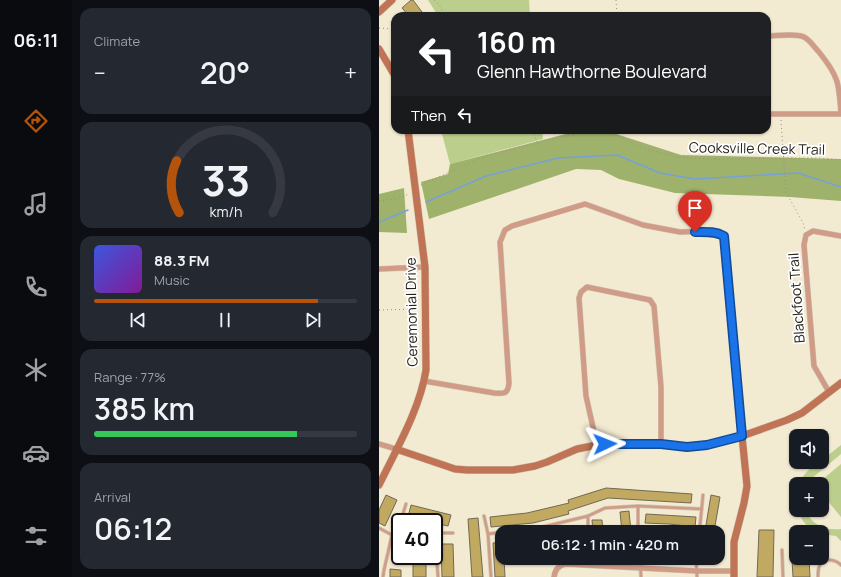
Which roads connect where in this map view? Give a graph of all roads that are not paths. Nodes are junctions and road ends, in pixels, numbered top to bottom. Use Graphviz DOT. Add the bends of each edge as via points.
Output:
graph roads {
  1 [pos="392,0"];
  2 [pos="379,12"];
  3 [pos="771,36"];
  4 [pos="379,49"];
  5 [pos="391,69"];
  6 [pos="771,114"];
  7 [pos="841,114"];
  8 [pos="408,134"];
  9 [pos="841,236"];
  10 [pos="425,268"];
  11 [pos="379,269"];
  12 [pos="424,381"];
  13 [pos="841,383"];
  14 [pos="829,392"];
  15 [pos="742,436"];
  16 [pos="379,444"];
  17 [pos="661,444"];
  18 [pos="597,445"];
  19 [pos="396,450"];
  20 [pos="379,485"];
  21 [pos="703,495"];
  22 [pos="406,504"];
  23 [pos="637,506"];
  24 [pos="702,509"];
  25 [pos="403,513"];
  26 [pos="484,516"];
  27 [pos="588,516"];
  28 [pos="551,525"];
  29 [pos="588,525"];
  30 [pos="638,525"];
  31 [pos="699,525"];
  32 [pos="379,528"];
  33 [pos="443,533"];
  34 [pos="453,533"];
  35 [pos="495,533"];
  36 [pos="488,534"];
  37 [pos="391,535"];
  38 [pos="391,542"];
  39 [pos="782,550"];
  40 [pos="437,565"];
  41 [pos="561,565"];
  42 [pos="590,565"];
  43 [pos="697,565"];
  44 [pos="841,565"];
  45 [pos="640,567"];
  46 [pos="697,571"];
  47 [pos="733,574"];
  48 [pos="383,577"];
  49 [pos="438,577"];
  50 [pos="491,577"];
  51 [pos="554,577"];
  52 [pos="641,577"];
  53 [pos="697,577"];
  54 [pos="783,577"];
  55 [pos="818,577"];
  1 -- 2 [label="street"];
  3 -- 7 [label="street" via="799,36 810,41 836,77"];
  4 -- 5 [label="street"];
  6 -- 7 [label="street"];
  8 -- 10 [label="street, Ceremonial Drive"];
  9 -- 14 [label="street, Blackfoot Trail" via="813,231 806,235 804,246 813,362"];
  10 -- 11 [label="street"];
  10 -- 12 [label="street, Ceremonial Drive"];
  12 -- 15 [label="street" via="494,393 505,393 509,390 500,242 505,230 512,226 585,204 643,225 680,232 718,233 724,236"];
  12 -- 19 [label="street, Ceremonial Drive" via="417,405"];
  13 -- 14 [label="street"];
  14 -- 15 [label="street" via="802,413"];
  15 -- 17 [label="street" via="687,447"];
  15 -- 47 [label="street" via="747,486 734,542"];
  16 -- 19 [label="street"];
  17 -- 18 [label="street"];
  17 -- 18 [label="street" via="661,387 654,306 650,300 587,287 579,298 586,396"];
  18 -- 19 [label="street" via="577,449 535,466 513,470 455,469"];
  19 -- 20 [label="street, Ceremonial Drive"];
  21 -- 24 [label="lane"];
  22 -- 25 [label="lane"];
  23 -- 24 [label="lane"];
  23 -- 27 [label="lane" via="605,508"];
  23 -- 30 [label="lane"];
  24 -- 31 [label="lane"];
  26 -- 36 [label="lane"];
  27 -- 28 [label="lane"];
  27 -- 29 [label="lane"];
  32 -- 37 [label="lane"];
  33 -- 34 [label="lane"];
  35 -- 36 [label="lane"];
  36 -- 50 [label="lane"];
  38 -- 48 [label="lane"];
  39 -- 54 [label="lane"];
  40 -- 49 [label="lane"];
  41 -- 51 [label="street"];
  42 -- 45 [label="street"];
  43 -- 46 [label="lane"];
  44 -- 55 [label="lane" via="830,559 822,562 819,565"];
  45 -- 46 [label="street"];
  45 -- 52 [label="lane"];
  46 -- 47 [label="street"];
  46 -- 53 [label="lane"];
}
